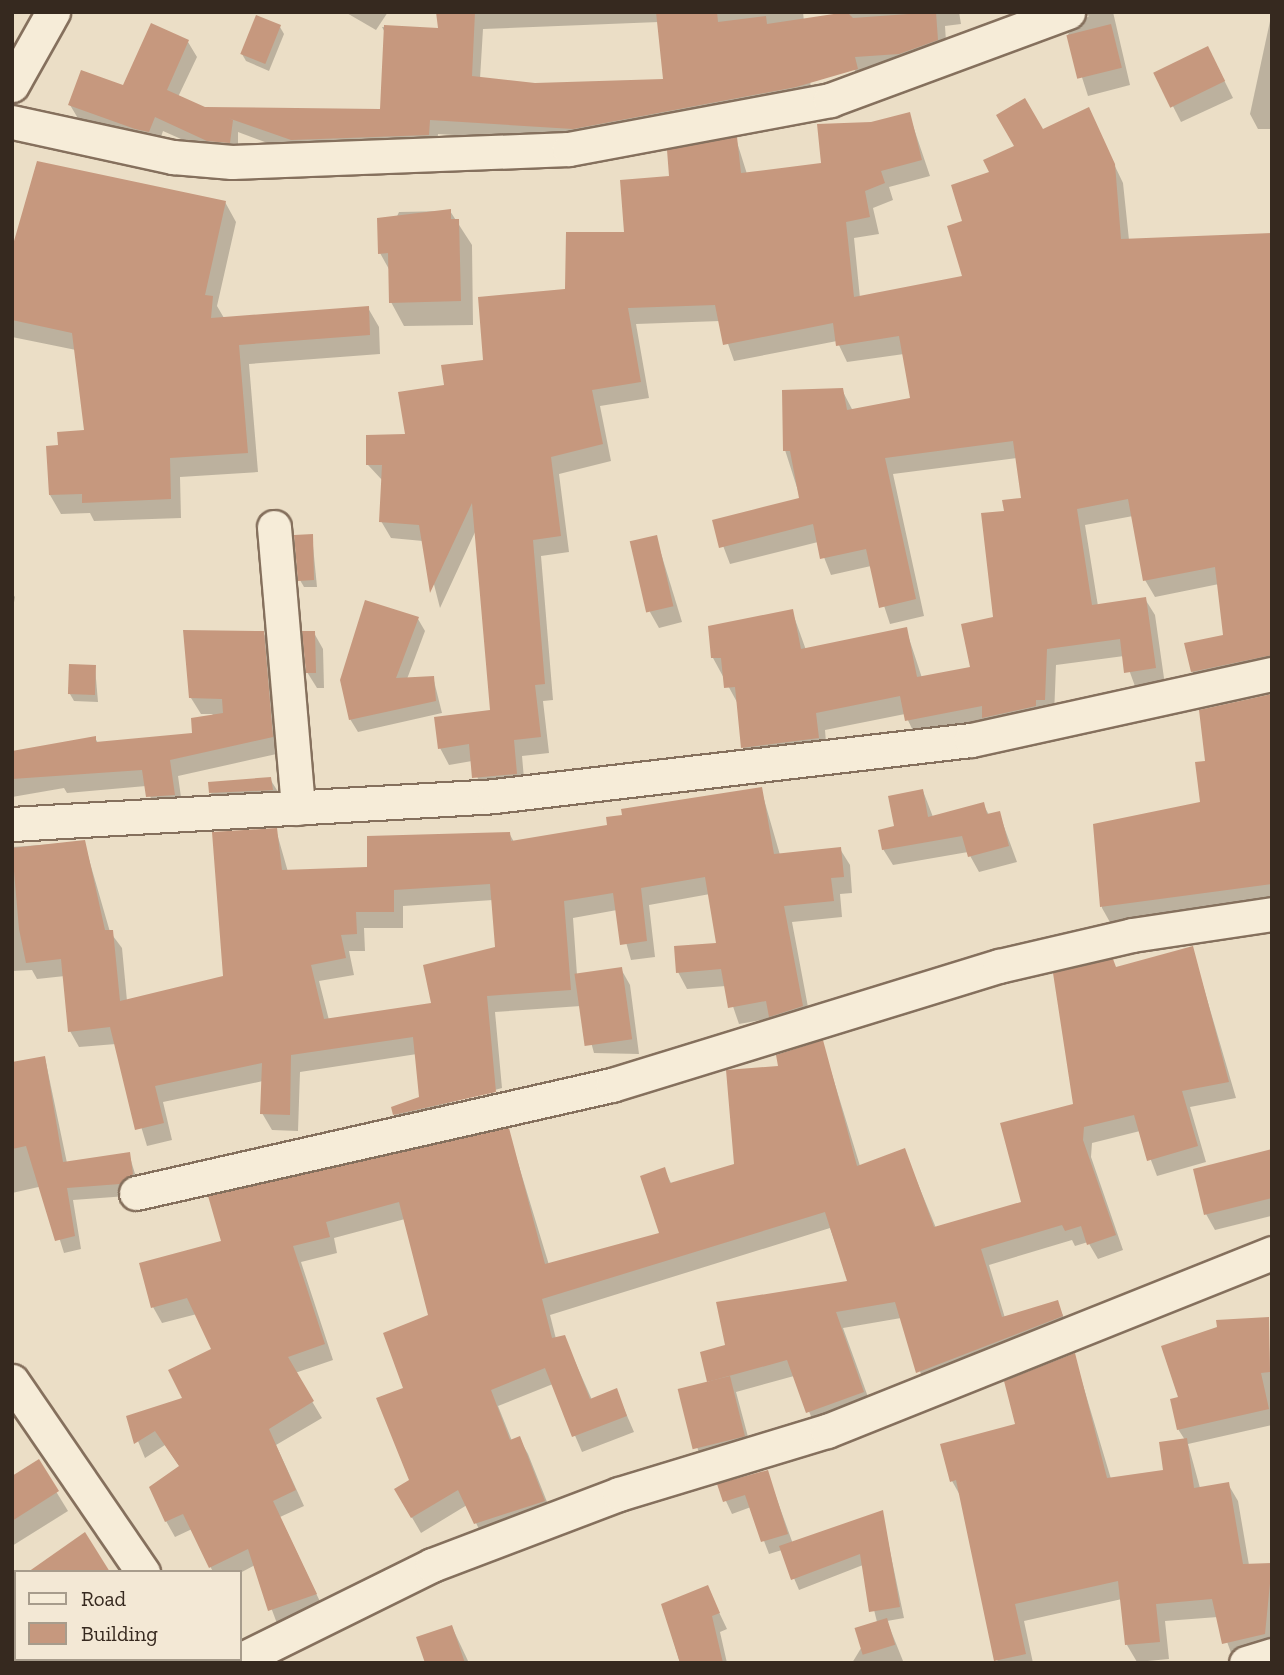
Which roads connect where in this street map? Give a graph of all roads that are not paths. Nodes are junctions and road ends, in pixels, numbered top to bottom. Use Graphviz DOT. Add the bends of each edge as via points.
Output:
graph roads {
  1 [pos="53,12"];
  2 [pos="1068,12"];
  3 [pos="12,85"];
  4 [pos="12,122"];
  5 [pos="274,527"];
  6 [pos="1272,674"];
  7 [pos="298,808"];
  8 [pos="12,824"];
  9 [pos="1272,914"];
  10 [pos="136,1193"];
  11 [pos="1272,1253"];
  12 [pos="12,1381"];
  13 [pos="142,1570"];
  14 [pos="1272,1655"];
  15 [pos="242,1659"];
  16 [pos="1246,1663"];
  1 -- 3 [label="street"];
  2 -- 4 [label="street" via="830,100 569,149 232,162 173,157"];
  5 -- 7 [label="street"];
  6 -- 7 [label="street" via="971,740 494,796"];
  7 -- 8 [label="street"];
  9 -- 10 [label="street" via="1132,935 999,966 612,1085"];
  11 -- 15 [label="street" via="827,1431 619,1494 432,1565"];
  12 -- 13 [label="street"];
  14 -- 16 [label="street"];
}
